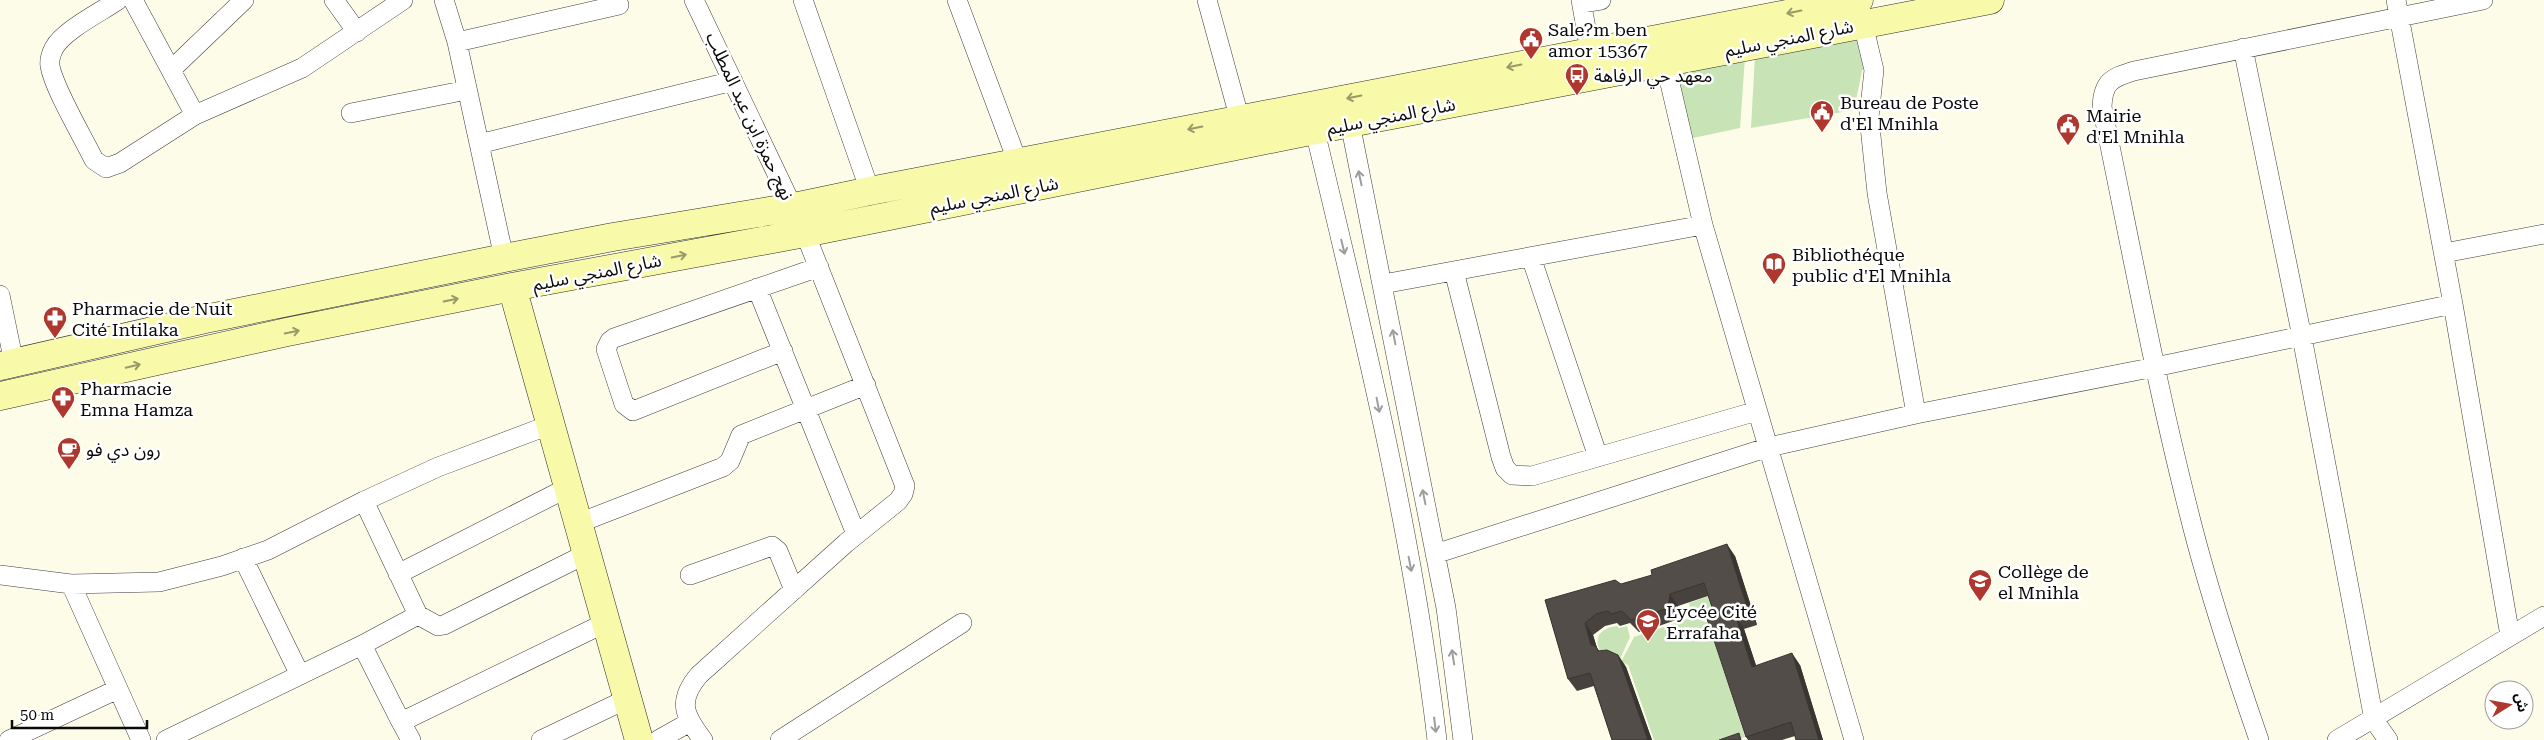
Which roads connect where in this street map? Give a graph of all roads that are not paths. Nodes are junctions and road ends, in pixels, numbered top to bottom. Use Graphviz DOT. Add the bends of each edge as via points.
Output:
graph roads {
  1 [pos="118,0"];
  2 [pos="133,0"];
  3 [pos="244,0"];
  4 [pos="334,0"];
  5 [pos="402,0"];
  6 [pos="444,0"];
  7 [pos="694,0"];
  8 [pos="803,0"];
  9 [pos="957,0"];
  10 [pos="1207,0"];
  11 [pos="1601,0"];
  12 [pos="1990,0"];
  13 [pos="2396,0"];
  14 [pos="2484,0"];
  15 [pos="1582,2"];
  16 [pos="619,6"];
  17 [pos="1861,12"];
  18 [pos="2398,19"];
  19 [pos="1768,20"];
  20 [pos="356,32"];
  21 [pos="456,42"];
  22 [pos="2242,48"];
  23 [pos="1590,51"];
  24 [pos="1665,62"];
  25 [pos="171,70"];
  26 [pos="733,81"];
  27 [pos="467,90"];
  28 [pos="351,113"];
  29 [pos="195,115"];
  30 [pos="1240,120"];
  31 [pos="1350,123"];
  32 [pos="1315,131"];
  33 [pos="479,144"];
  34 [pos="1018,164"];
  35 [pos="870,191"];
  36 [pos="794,207"];
  37 [pos="1703,226"];
  38 [pos="805,233"];
  39 [pos="2544,234"];
  40 [pos="2444,253"];
  41 [pos="1531,257"];
  42 [pos="504,258"];
  43 [pos="819,267"];
  44 [pos="1454,271"];
  45 [pos="1383,284"];
  46 [pos="512,287"];
  47 [pos="757,288"];
  48 [pos="0,295"];
  49 [pos="2453,304"];
  50 [pos="2302,336"];
  51 [pos="783,351"];
  52 [pos="7,364"];
  53 [pos="2155,367"];
  54 [pos="866,385"];
  55 [pos="0,396"];
  56 [pos="806,410"];
  57 [pos="1757,411"];
  58 [pos="1916,414"];
  59 [pos="552,424"];
  60 [pos="1769,447"];
  61 [pos="1598,457"];
  62 [pos="569,487"];
  63 [pos="364,501"];
  64 [pos="579,523"];
  65 [pos="856,534"];
  66 [pos="588,553"];
  67 [pos="1435,554"];
  68 [pos="243,558"];
  69 [pos="398,574"];
  70 [pos="0,575"];
  71 [pos="690,575"];
  72 [pos="71,584"];
  73 [pos="794,590"];
  74 [pos="418,615"];
  75 [pos="2544,616"];
  76 [pos="607,622"];
  77 [pos="962,623"];
  78 [pos="2510,636"];
  79 [pos="362,645"];
  80 [pos="300,675"];
  81 [pos="118,689"];
  82 [pos="1458,691"];
  83 [pos="1432,696"];
  84 [pos="629,698"];
  85 [pos="2374,720"];
  86 [pos="401,722"];
  87 [pos="690,722"];
  88 [pos="9,740"];
  89 [pos="141,740"];
  90 [pos="166,740"];
  91 [pos="410,740"];
  92 [pos="541,740"];
  93 [pos="639,740"];
  94 [pos="658,740"];
  95 [pos="703,740"];
  96 [pos="780,740"];
  97 [pos="1437,740"];
  98 [pos="1463,740"];
  99 [pos="1854,740"];
  100 [pos="2259,740"];
  101 [pos="2337,740"];
  102 [pos="2388,740"];
  1 -- 29 [label="street" via="63,38 50,57 56,83 94,160 99,166 112,167"];
  2 -- 25 [label="street"];
  3 -- 25 [label="street"];
  4 -- 20 [label="street"];
  5 -- 20 [label="street"];
  6 -- 21 [label="street"];
  7 -- 26 [label="street, نهج حمزة ابن عبد المطلب"];
  8 -- 35 [label="street"];
  9 -- 34 [label="street"];
  10 -- 30 [label="street"];
  11 -- 15 [label="street"];
  12 -- 17 [label="main road, شارع المنجي سليم"];
  13 -- 18 [label="street"];
  14 -- 18 [label="street"];
  15 -- 23 [label="street"];
  16 -- 21 [label="street"];
  17 -- 19 [label="main road, شارع المنجي سليم"];
  17 -- 58 [label="street" via="1874,70 1869,118 1877,193"];
  18 -- 22 [label="street"];
  18 -- 40 [label="street"];
  19 -- 23 [label="main road, شارع المنجي سليم"];
  19 -- 24 [label="main road, شارع المنجي سليم"];
  20 -- 29 [label="street" via="302,68"];
  21 -- 27 [label="street"];
  22 -- 50 [label="street"];
  22 -- 53 [label="street" via="2134,71 2112,80 2103,90 2102,107"];
  23 -- 30 [label="main road, شارع المنجي سليم, one-way"];
  24 -- 31 [label="main road, شارع المنجي سليم"];
  24 -- 37 [label="street"];
  25 -- 29 [label="street"];
  26 -- 33 [label="street"];
  26 -- 36 [label="street, نهج حمزة ابن عبد المطلب"];
  27 -- 28 [label="street"];
  27 -- 33 [label="street"];
  30 -- 34 [label="main road, شارع المنجي سليم, one-way"];
  31 -- 32 [label="main road, شارع المنجي سليم"];
  45 -- 31 [label="street, one-way"];
  32 -- 38 [label="main road, شارع المنجي سليم"];
  32 -- 83 [label="street, one-way" via="1366,345 1413,581"];
  33 -- 42 [label="street"];
  34 -- 35 [label="main road, شارع المنجي سليم"];
  35 -- 36 [label="main road, شارع المنجي سليم"];
  36 -- 38 [label="street, نهج حمزة ابن عبد المطلب"];
  36 -- 42 [label="main road, شارع المنجي سليم" via="613,236"];
  37 -- 41 [label="street"];
  37 -- 57 [label="street"];
  38 -- 43 [label="street, نهج حمزة ابن عبد المطلب"];
  46 -- 38 [label="main road, شارع المنجي سليم, one-way"];
  39 -- 40 [label="street"];
  40 -- 49 [label="street"];
  41 -- 44 [label="street"];
  41 -- 61 [label="street"];
  42 -- 52 [label="main road, شارع المنجي سليم" via="206,319"];
  43 -- 47 [label="street"];
  43 -- 54 [label="street, نهج حمزة ابن عبد المطلب"];
  44 -- 45 [label="street"];
  44 -- 61 [label="street" via="1505,468 1512,475 1526,477"];
  67 -- 45 [label="street, one-way"];
  55 -- 46 [label="main road, شارع المنجي سليم, one-way" via="269,336"];
  46 -- 59 [label="main road"];
  47 -- 51 [label="street"];
  47 -- 51 [label="street" via="610,341 606,355 624,404 630,410 636,410"];
  48 -- 52 [label="street"];
  49 -- 50 [label="street"];
  49 -- 78 [label="street"];
  50 -- 53 [label="street"];
  50 -- 85 [label="street"];
  51 -- 56 [label="street"];
  53 -- 58 [label="street"];
  53 -- 100 [label="street" via="2189,513"];
  54 -- 56 [label="street"];
  54 -- 65 [label="street, نهج حمزة ابن عبد المطلب" via="905,486 898,501"];
  56 -- 64 [label="street" via="741,435 730,461 723,467"];
  56 -- 65 [label="street"];
  57 -- 60 [label="street"];
  57 -- 61 [label="street"];
  58 -- 60 [label="street"];
  59 -- 62 [label="main road"];
  59 -- 63 [label="street" via="438,467"];
  60 -- 67 [label="street"];
  60 -- 99 [label="street"];
  62 -- 64 [label="main road"];
  62 -- 69 [label="street"];
  63 -- 68 [label="street" via="300,535"];
  63 -- 69 [label="street"];
  64 -- 66 [label="main road"];
  65 -- 73 [label="street, نهج حمزة ابن عبد المطلب"];
  66 -- 74 [label="street" via="444,625 432,624"];
  66 -- 76 [label="main road"];
  82 -- 67 [label="street, one-way"];
  68 -- 72 [label="street" via="159,582"];
  68 -- 80 [label="street"];
  69 -- 74 [label="street"];
  70 -- 72 [label="street"];
  71 -- 73 [label="street" via="772,546 778,550"];
  72 -- 81 [label="street"];
  73 -- 87 [label="street, نهج حمزة ابن عبد المطلب" via="698,675 690,686 685,704"];
  74 -- 79 [label="street"];
  75 -- 78 [label="street"];
  76 -- 84 [label="main road"];
  76 -- 86 [label="street"];
  77 -- 96 [label="street"];
  78 -- 85 [label="street"];
  79 -- 80 [label="street"];
  79 -- 86 [label="street"];
  80 -- 90 [label="street"];
  81 -- 88 [label="street"];
  81 -- 89 [label="street"];
  82 -- 83 [label="street"];
  82 -- 98 [label="street"];
  83 -- 97 [label="street, one-way"];
  84 -- 92 [label="street"];
  84 -- 93 [label="main road"];
  85 -- 101 [label="street"];
  85 -- 102 [label="street"];
  86 -- 91 [label="street"];
  87 -- 94 [label="street"];
  87 -- 95 [label="street"];
}
